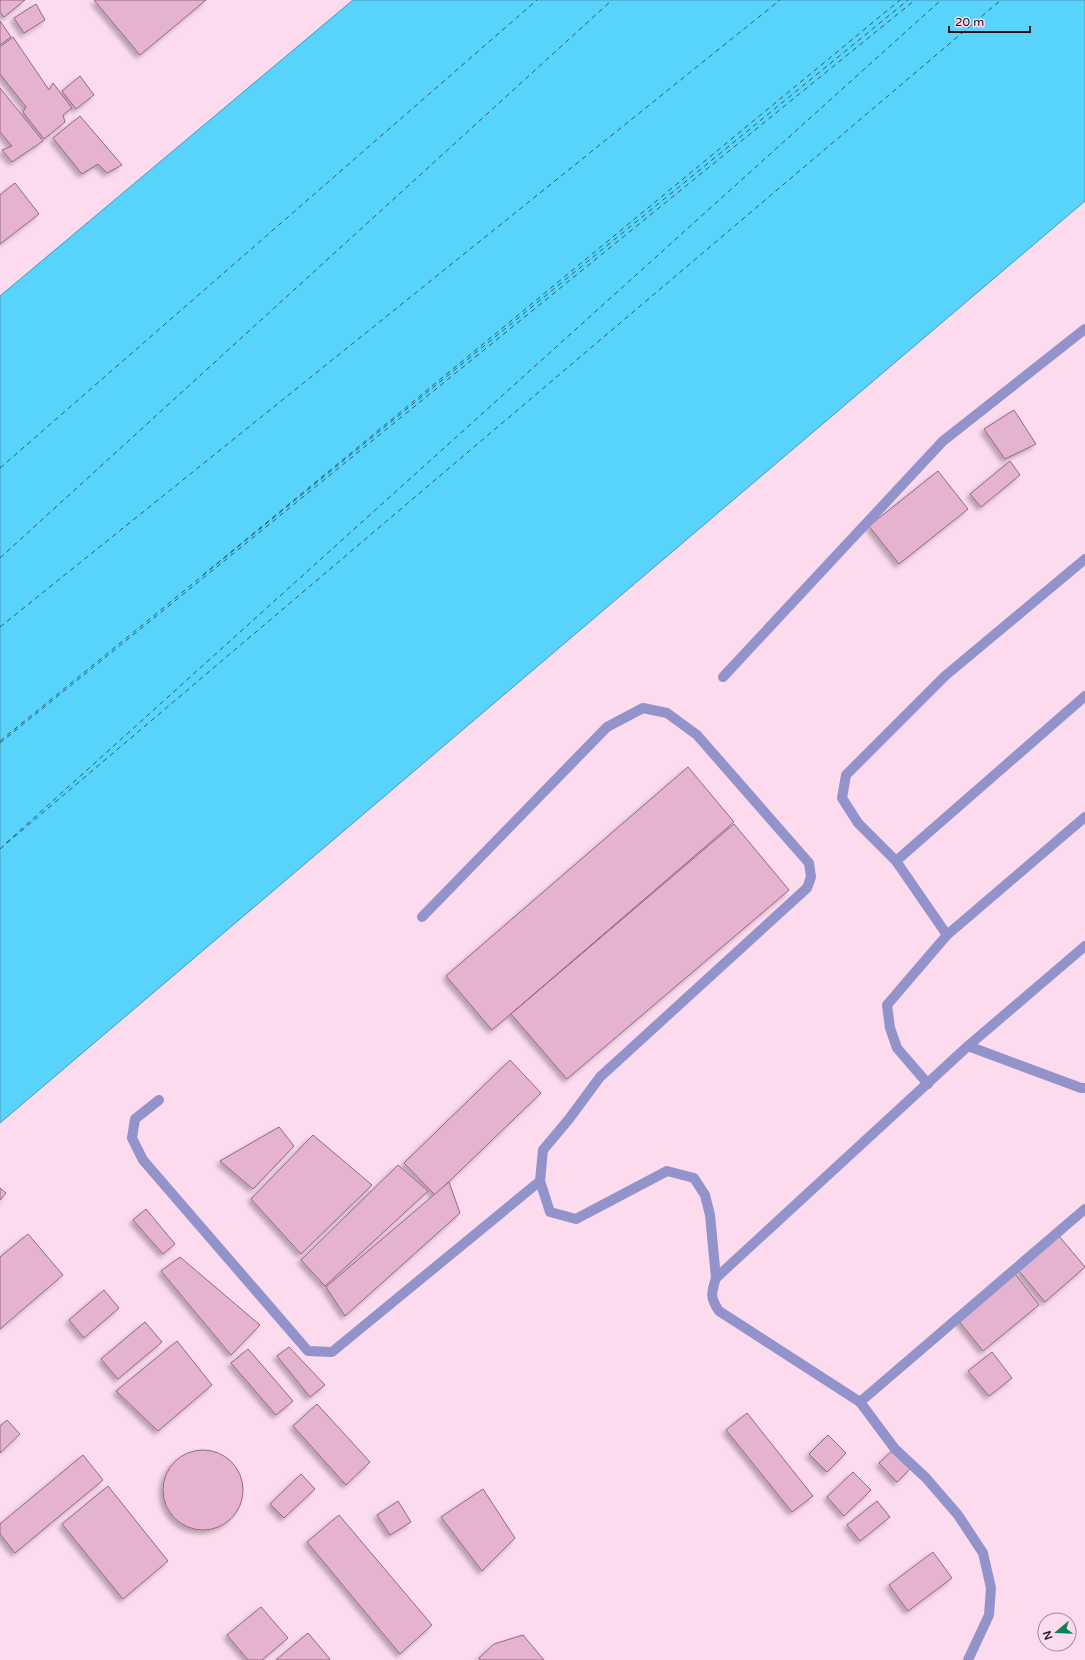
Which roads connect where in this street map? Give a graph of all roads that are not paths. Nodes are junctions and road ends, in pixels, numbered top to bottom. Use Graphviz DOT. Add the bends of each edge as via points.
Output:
graph roads {
  1 [pos="1085,329"];
  2 [pos="1085,559"];
  3 [pos="723,677"];
  4 [pos="1085,696"];
  5 [pos="1085,817"];
  6 [pos="896,861"];
  7 [pos="422,917"];
  8 [pos="947,935"];
  9 [pos="1085,946"];
  10 [pos="968,1046"];
  11 [pos="928,1084"];
  12 [pos="1085,1088"];
  13 [pos="159,1100"];
  14 [pos="540,1181"];
  15 [pos="1085,1209"];
  16 [pos="716,1278"];
  17 [pos="860,1402"];
  18 [pos="968,1660"];
  1 -- 3 [label="street" via="942,441"];
  2 -- 6 [label="street" via="945,676 846,775 842,798 858,823"];
  4 -- 6 [label="street"];
  5 -- 8 [label="street"];
  6 -- 8 [label="street"];
  7 -- 14 [label="street" via="607,727 644,708 667,713 697,736 809,863 811,877 807,888 600,1077 543,1150"];
  8 -- 11 [label="street" via="887,1005 890,1028 897,1048"];
  9 -- 10 [label="street"];
  10 -- 11 [label="street"];
  10 -- 12 [label="street"];
  11 -- 16 [label="street"];
  13 -- 14 [label="street" via="135,1119 132,1138 143,1160 308,1351 332,1352"];
  14 -- 16 [label="street" via="550,1212 576,1220 667,1171 694,1178 705,1195 710,1216"];
  15 -- 17 [label="street"];
  16 -- 17 [label="street" via="712,1301 719,1311"];
  17 -- 18 [label="street" via="895,1449 926,1478 958,1514 983,1553 991,1588 990,1615"];
}
